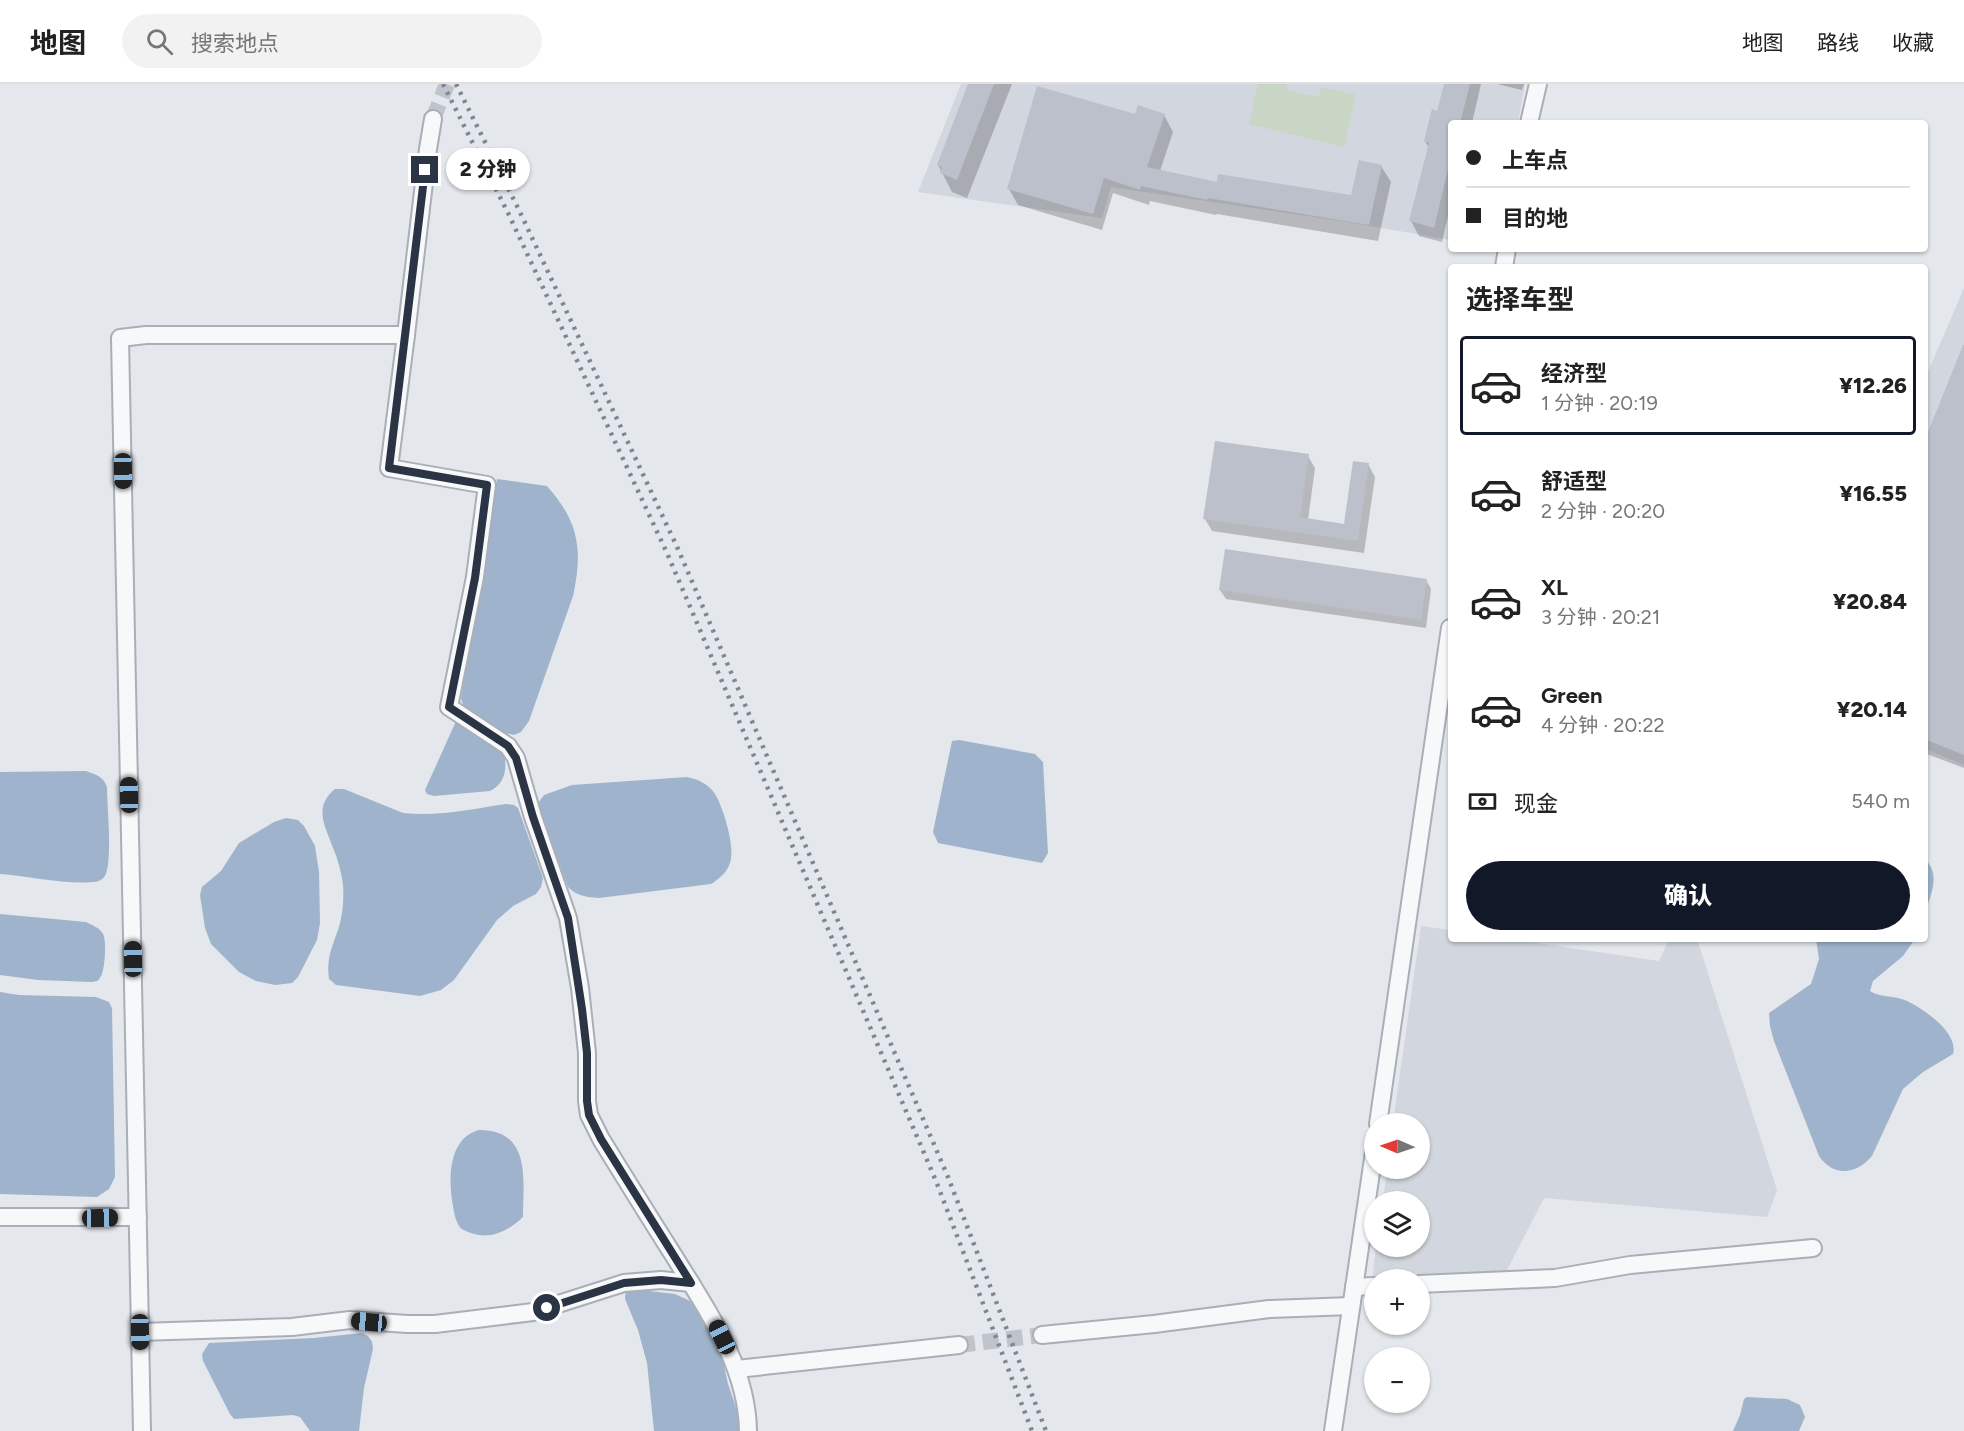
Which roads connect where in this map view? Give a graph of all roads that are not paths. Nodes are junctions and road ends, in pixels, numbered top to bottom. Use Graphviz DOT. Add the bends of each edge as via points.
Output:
graph roads {
  1 [pos="1538,84"];
  2 [pos="433,119"];
  3 [pos="1530,120"];
  4 [pos="406,335"];
  5 [pos="1448,642"];
  6 [pos="1380,1113"];
  7 [pos="1370,1179"];
  8 [pos="0,1217"];
  9 [pos="138,1217"];
  10 [pos="1813,1248"];
  11 [pos="691,1283"];
  12 [pos="1430,1284"];
  13 [pos="1364,1286"];
  14 [pos="1354,1287"];
  15 [pos="1352,1306"];
  16 [pos="140,1332"];
  17 [pos="1042,1335"];
  18 [pos="959,1345"];
  19 [pos="737,1369"];
  20 [pos="142,1431"];
  21 [pos="748,1431"];
  22 [pos="1333,1431"];
  1 -- 3 [label="street"];
  2 -- 4 [label="street"];
  4 -- 9 [label="street" via="146,334 120,339"];
  4 -- 11 [label="street" via="389,468 487,485 475,578 449,707 508,746 516,758 568,918 580,987 589,1115"];
  5 -- 6 [label="street"];
  7 -- 14 [label="street"];
  8 -- 9 [label="street"];
  9 -- 16 [label="street"];
  10 -- 12 [label="street" via="1630,1265 1555,1278"];
  11 -- 16 [label="street" via="624,1283 533,1312 435,1324 350,1320 292,1327"];
  11 -- 19 [label="street"];
  13 -- 14 [label="street"];
  14 -- 15 [label="street"];
  15 -- 17 [label="street" via="1269,1309"];
  15 -- 22 [label="street"];
  16 -- 20 [label="street"];
  18 -- 19 [label="street"];
  19 -- 21 [label="street"];
}
